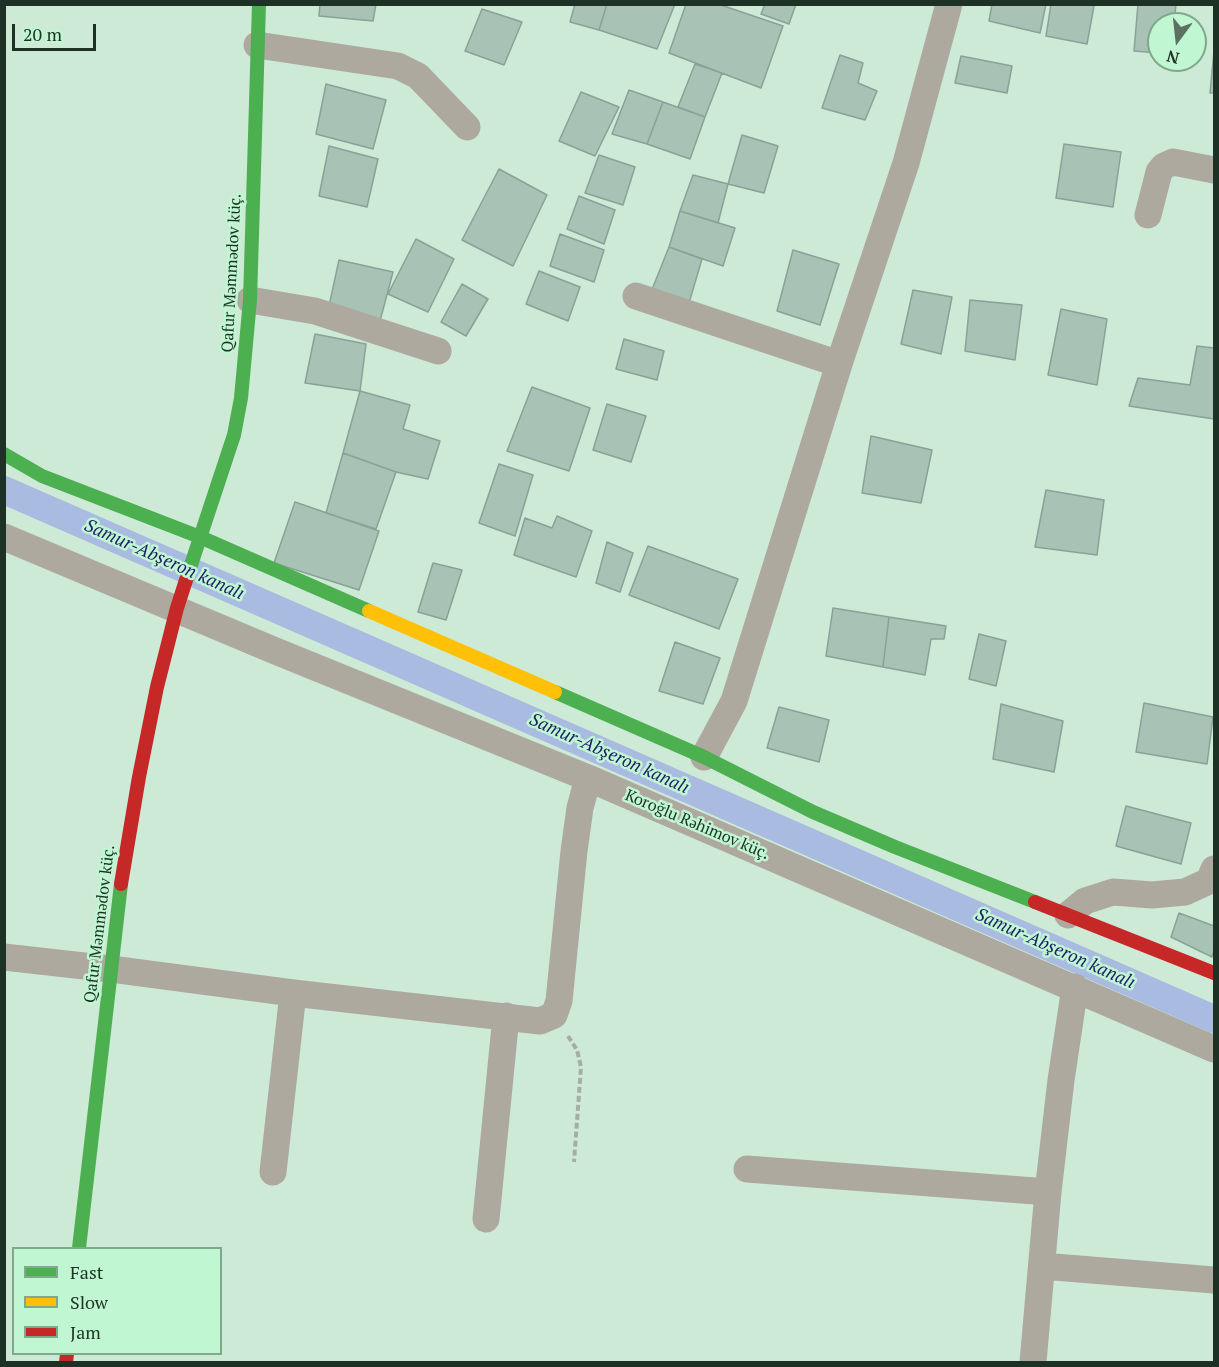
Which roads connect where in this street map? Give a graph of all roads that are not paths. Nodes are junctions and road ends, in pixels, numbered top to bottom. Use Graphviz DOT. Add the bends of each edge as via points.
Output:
graph roads {
  1 [pos="259,4"];
  2 [pos="949,4"];
  3 [pos="257,45"];
  4 [pos="467,127"];
  5 [pos="1215,170"];
  6 [pos="1148,215"];
  7 [pos="636,296"];
  8 [pos="250,300"];
  9 [pos="438,351"];
  10 [pos="840,364"];
  11 [pos="4,454"];
  12 [pos="4,537"];
  13 [pos="200,537"];
  14 [pos="177,608"];
  15 [pos="704,757"];
  16 [pos="588,778"];
  17 [pos="1215,869"];
  18 [pos="1068,915"];
  19 [pos="4,957"];
  20 [pos="111,969"];
  21 [pos="1215,973"];
  22 [pos="1075,987"];
  23 [pos="293,993"];
  24 [pos="506,1016"];
  25 [pos="1215,1049"];
  26 [pos="747,1169"];
  27 [pos="273,1172"];
  28 [pos="1048,1192"];
  29 [pos="486,1219"];
  30 [pos="79,1247"];
  31 [pos="1042,1266"];
  32 [pos="1215,1280"];
  33 [pos="1033,1362"];
  1 -- 3 [label="street, Qafur Məmmədov küç."];
  2 -- 10 [label="street" via="906,163"];
  3 -- 4 [label="street" via="398,66 418,76"];
  3 -- 8 [label="street, Qafur Məmmədov küç."];
  5 -- 6 [label="street" via="1173,162 1164,166"];
  7 -- 10 [label="street"];
  8 -- 9 [label="street" via="315,310"];
  8 -- 13 [label="street, Qafur Məmmədov küç." via="234,435"];
  10 -- 15 [label="street" via="734,701"];
  11 -- 13 [label="street" via="42,476"];
  12 -- 14 [label="street, Koroğlu Rəhimov küç."];
  13 -- 14 [label="street, Qafur Məmmədov küç."];
  13 -- 15 [label="street"];
  14 -- 16 [label="street, Koroğlu Rəhimov küç."];
  14 -- 20 [label="street, Qafur Məmmədov küç." via="133,808"];
  15 -- 18 [label="street" via="813,812"];
  16 -- 22 [label="street, Koroğlu Rəhimov küç."];
  16 -- 24 [label="street" via="575,841 559,1001 554,1015 540,1021"];
  17 -- 18 [label="street" via="1209,881 1185,892 1113,892 1085,901"];
  18 -- 21 [label="street"];
  19 -- 20 [label="street"];
  20 -- 23 [label="street"];
  20 -- 30 [label="street, Qafur Məmmədov küç."];
  22 -- 25 [label="street, Koroğlu Rəhimov küç."];
  22 -- 28 [label="street"];
  23 -- 24 [label="street"];
  23 -- 27 [label="street"];
  24 -- 29 [label="street"];
  26 -- 28 [label="street"];
  28 -- 31 [label="street"];
  31 -- 32 [label="street"];
  31 -- 33 [label="street"];
}
